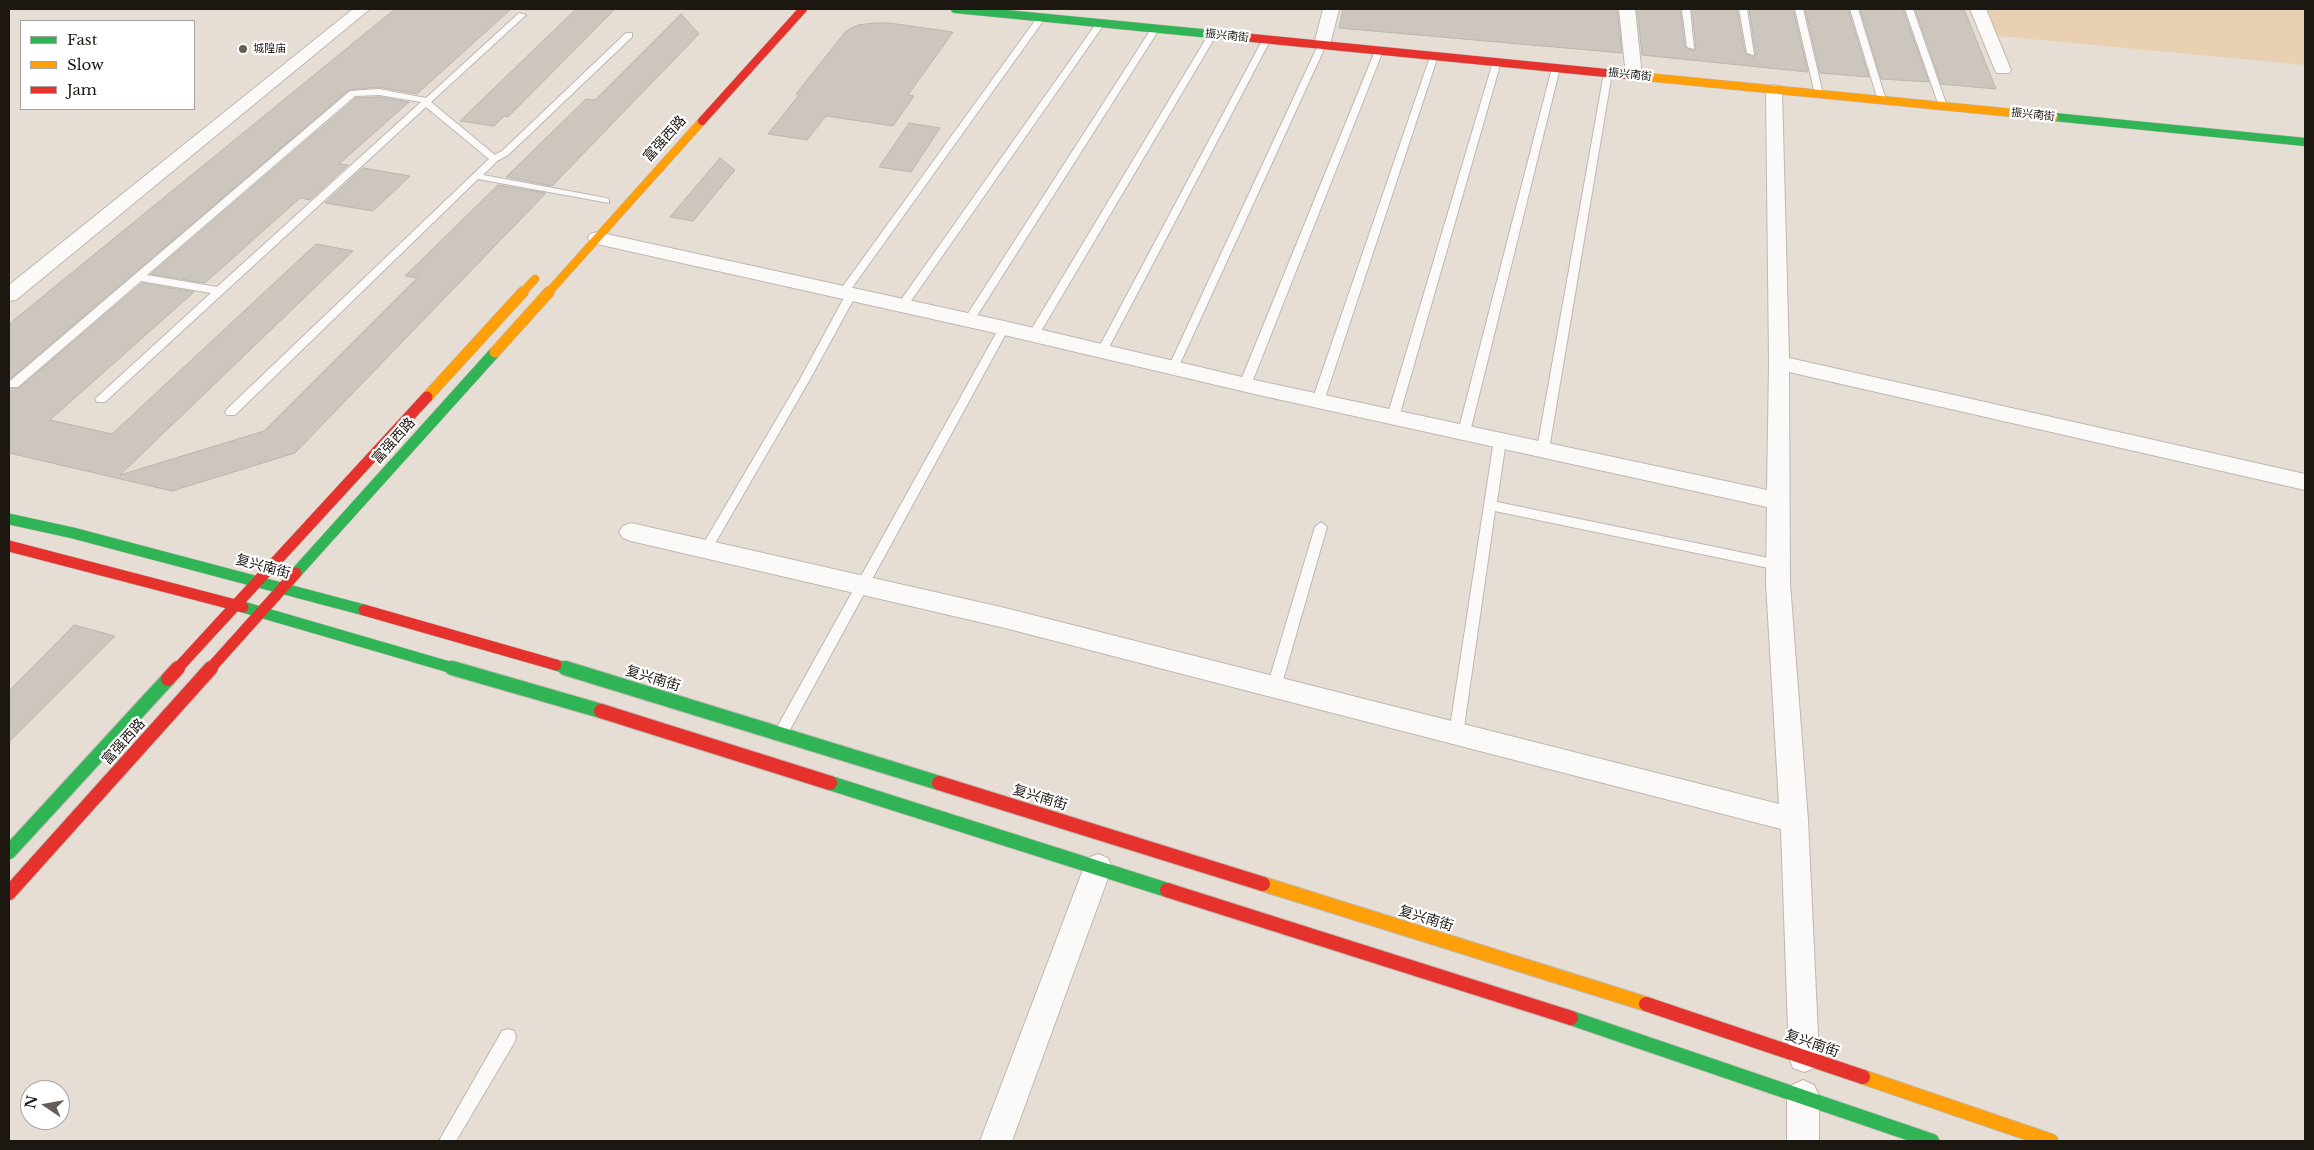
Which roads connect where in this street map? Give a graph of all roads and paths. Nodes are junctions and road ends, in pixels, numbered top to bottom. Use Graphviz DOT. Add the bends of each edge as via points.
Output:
graph roads {
  1 [pos="362,9"];
  2 [pos="803,9"];
  3 [pos="955,9"];
  4 [pos="1331,9"];
  5 [pos="1627,9"];
  6 [pos="1686,9"];
  7 [pos="1743,9"];
  8 [pos="1799,9"];
  9 [pos="1854,9"];
  10 [pos="1910,9"];
  11 [pos="1978,9"];
  12 [pos="522,15"];
  13 [pos="1042,17"];
  14 [pos="1101,23"];
  15 [pos="1156,28"];
  16 [pos="1213,34"];
  17 [pos="629,35"];
  18 [pos="1267,39"];
  19 [pos="1322,45"];
  20 [pos="1691,46"];
  21 [pos="1379,50"];
  22 [pos="1751,52"];
  23 [pos="1434,56"];
  24 [pos="1497,62"];
  25 [pos="1556,68"];
  26 [pos="2003,70"];
  27 [pos="1608,73"];
  28 [pos="1634,76"];
  29 [pos="1774,90"];
  30 [pos="1819,94"];
  31 [pos="1882,100"];
  32 [pos="426,102"];
  33 [pos="1943,106"];
  34 [pos="2305,142"];
  35 [pos="494,159"];
  36 [pos="476,176"];
  37 [pos="609,197"];
  38 [pos="595,213"];
  39 [pos="597,238"];
  40 [pos="541,272"];
  41 [pos="138,277"];
  42 [pos="219,291"];
  43 [pos="847,294"];
  44 [pos="9,295"];
  45 [pos="902,306"];
  46 [pos="969,320"];
  47 [pos="1004,328"];
  48 [pos="1033,335"];
  49 [pos="1102,351"];
  50 [pos="1779,363"];
  51 [pos="1173,368"];
  52 [pos="14,384"];
  53 [pos="1244,385"];
  54 [pos="101,399"];
  55 [pos="1318,401"];
  56 [pos="231,412"];
  57 [pos="1393,417"];
  58 [pos="1464,432"];
  59 [pos="1500,440"];
  60 [pos="1543,449"];
  61 [pos="2305,482"];
  62 [pos="1779,501"];
  63 [pos="1490,505"];
  64 [pos="9,519"];
  65 [pos="1321,526"];
  66 [pos="631,532"];
  67 [pos="9,546"];
  68 [pos="706,549"];
  69 [pos="1778,565"];
  70 [pos="258,581"];
  71 [pos="862,585"];
  72 [pos="283,588"];
  73 [pos="236,605"];
  74 [pos="261,612"];
  75 [pos="1274,687"];
  76 [pos="781,733"];
  77 [pos="1456,734"];
  78 [pos="1794,820"];
  79 [pos="9,852"];
  80 [pos="1098,868"];
  81 [pos="9,893"];
  82 [pos="508,1037"];
  83 [pos="1804,1057"];
  84 [pos="1803,1096"];
  85 [pos="447,1141"];
  86 [pos="996,1141"];
  87 [pos="1803,1141"];
  88 [pos="1932,1141"];
  89 [pos="2051,1141"];
  1 -- 44 [label="street"];
  2 -- 39 [label="main road, 富强西路"];
  3 -- 13 [label="main road, 振兴南街"];
  4 -- 19 [label="street"];
  5 -- 28 [label="street"];
  6 -- 20 [label="lane"];
  7 -- 22 [label="lane"];
  8 -- 30 [label="lane"];
  9 -- 31 [label="lane"];
  10 -- 33 [label="lane"];
  11 -- 26 [label="street"];
  12 -- 32 [label="lane"];
  13 -- 14 [label="main road, 振兴南街"];
  13 -- 43 [label="lane"];
  14 -- 15 [label="main road, 振兴南街"];
  14 -- 45 [label="lane"];
  15 -- 16 [label="main road, 振兴南街"];
  15 -- 46 [label="lane"];
  16 -- 18 [label="main road, 振兴南街"];
  16 -- 48 [label="lane"];
  17 -- 35 [label="lane" via="505,153"];
  18 -- 19 [label="main road, 振兴南街"];
  18 -- 49 [label="lane"];
  19 -- 21 [label="main road, 振兴南街"];
  19 -- 51 [label="lane"];
  21 -- 23 [label="main road, 振兴南街"];
  21 -- 53 [label="lane"];
  23 -- 24 [label="main road, 振兴南街"];
  23 -- 55 [label="lane"];
  24 -- 25 [label="main road, 振兴南街"];
  24 -- 57 [label="lane"];
  25 -- 27 [label="main road, 振兴南街"];
  25 -- 58 [label="lane"];
  27 -- 28 [label="main road, 振兴南街"];
  27 -- 60 [label="lane"];
  28 -- 29 [label="main road, 振兴南街"];
  29 -- 30 [label="main road, 振兴南街"];
  29 -- 50 [label="street"];
  30 -- 31 [label="main road, 振兴南街"];
  31 -- 33 [label="main road, 振兴南街"];
  32 -- 35 [label="lane"];
  32 -- 41 [label="lane" via="379,92 353,93"];
  32 -- 42 [label="lane"];
  33 -- 34 [label="main road, 振兴南街"];
  35 -- 36 [label="lane"];
  36 -- 37 [label="lane"];
  36 -- 56 [label="lane"];
  37 -- 38 [label="main road"];
  39 -- 43 [label="street"];
  39 -- 72 [label="main road, 富强西路"];
  40 -- 70 [label="main road, 富强西路"];
  41 -- 42 [label="lane"];
  41 -- 52 [label="lane"];
  42 -- 54 [label="lane"];
  43 -- 45 [label="street"];
  43 -- 68 [label="lane" via="804,381"];
  45 -- 46 [label="street"];
  46 -- 47 [label="street"];
  47 -- 48 [label="street"];
  47 -- 71 [label="lane"];
  48 -- 49 [label="street"];
  49 -- 51 [label="street"];
  50 -- 61 [label="street"];
  50 -- 62 [label="street"];
  51 -- 53 [label="street"];
  53 -- 55 [label="street"];
  55 -- 57 [label="street"];
  57 -- 58 [label="street"];
  58 -- 59 [label="street"];
  59 -- 60 [label="street"];
  59 -- 63 [label="lane"];
  60 -- 62 [label="street"];
  62 -- 69 [label="street"];
  63 -- 69 [label="lane"];
  63 -- 77 [label="lane"];
  64 -- 70 [label="main road, 复兴南街"];
  65 -- 75 [label="lane"];
  66 -- 68 [label="street"];
  67 -- 73 [label="main road"];
  68 -- 71 [label="street"];
  69 -- 78 [label="street"];
  70 -- 72 [label="main road, 复兴南街"];
  70 -- 73 [label="main road, 富强西路"];
  71 -- 75 [label="street"];
  71 -- 76 [label="lane"];
  72 -- 74 [label="main road, 富强西路"];
  72 -- 76 [label="main road, 复兴南街"];
  73 -- 74 [label="main road"];
  73 -- 79 [label="main road, 富强西路"];
  74 -- 80 [label="main road" via="609,713"];
  74 -- 81 [label="main road, 富强西路"];
  75 -- 77 [label="street"];
  76 -- 83 [label="main road, 复兴南街" via="1598,988"];
  77 -- 78 [label="street"];
  78 -- 83 [label="street"];
  80 -- 84 [label="main road" via="1594,1025"];
  80 -- 86 [label="street"];
  82 -- 85 [label="lane"];
  83 -- 89 [label="main road, 复兴南街"];
  84 -- 87 [label="street"];
  84 -- 88 [label="main road"];
}
